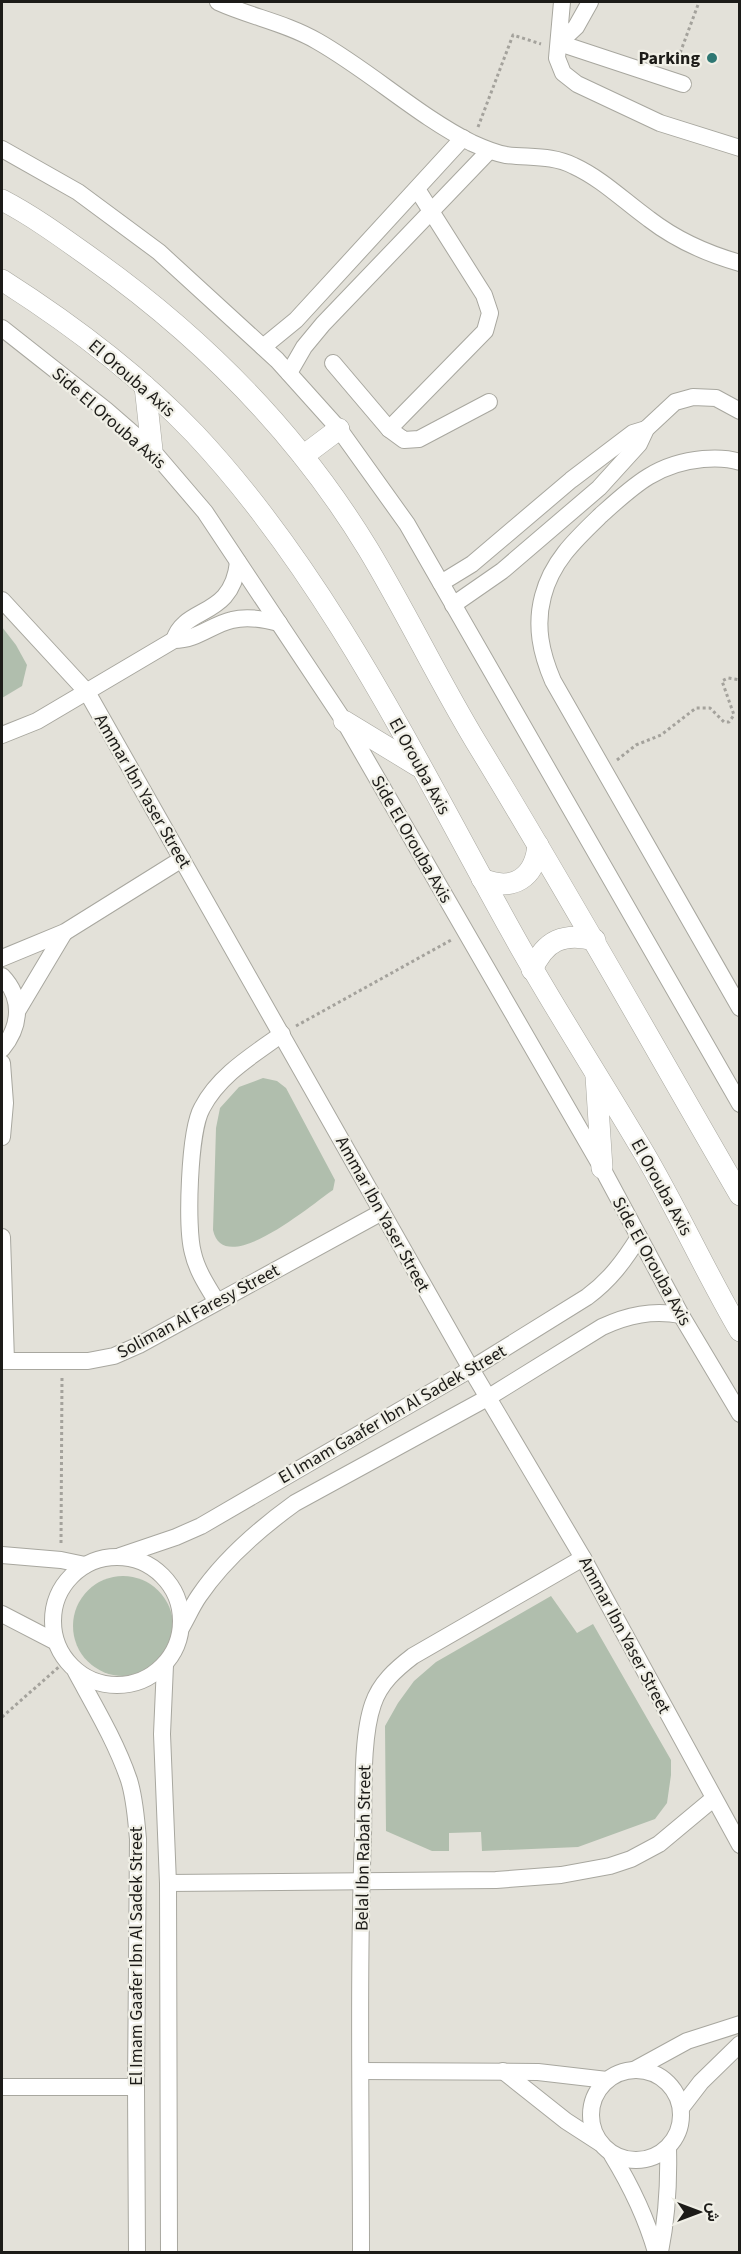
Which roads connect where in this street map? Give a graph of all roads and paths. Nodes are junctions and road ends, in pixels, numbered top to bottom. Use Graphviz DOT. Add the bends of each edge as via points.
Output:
graph roads {
  1 [pos="218,2"];
  2 [pos="562,2"];
  3 [pos="590,2"];
  4 [pos="699,2"];
  5 [pos="558,46"];
  6 [pos="671,68"];
  7 [pos="683,84"];
  8 [pos="467,141"];
  9 [pos="740,148"];
  10 [pos="2,149"];
  11 [pos="489,151"];
  12 [pos="417,189"];
  13 [pos="2,200"];
  14 [pos="431,211"];
  15 [pos="740,263"];
  16 [pos="2,280"];
  17 [pos="296,320"];
  18 [pos="2,328"];
  19 [pos="313,335"];
  20 [pos="263,347"];
  21 [pos="333,363"];
  22 [pos="289,373"];
  23 [pos="145,386"];
  24 [pos="489,402"];
  25 [pos="740,411"];
  26 [pos="339,429"];
  27 [pos="389,429"];
  28 [pos="646,429"];
  29 [pos="152,450"];
  30 [pos="303,456"];
  31 [pos="740,462"];
  32 [pos="495,546"];
  33 [pos="238,562"];
  34 [pos="488,581"];
  35 [pos="441,583"];
  36 [pos="2,600"];
  37 [pos="453,605"];
  38 [pos="279,622"];
  39 [pos="174,640"];
  40 [pos="740,680"];
  41 [pos="87,692"];
  42 [pos="345,721"];
  43 [pos="2,735"];
  44 [pos="420,767"];
  45 [pos="602,768"];
  46 [pos="538,845"];
  47 [pos="182,859"];
  48 [pos="482,879"];
  49 [pos="65,932"];
  50 [pos="465,933"];
  51 [pos="595,940"];
  52 [pos="2,958"];
  53 [pos="532,970"];
  54 [pos="2,976"];
  55 [pos="740,1008"];
  56 [pos="18,1010"];
  57 [pos="282,1034"];
  58 [pos="2,1049"];
  59 [pos="2,1063"];
  60 [pos="595,1072"];
  61 [pos="740,1104"];
  62 [pos="2,1137"];
  63 [pos="602,1168"];
  64 [pos="740,1195"];
  65 [pos="382,1212"];
  66 [pos="2,1237"];
  67 [pos="639,1237"];
  68 [pos="217,1302"];
  69 [pos="681,1315"];
  70 [pos="740,1331"];
  71 [pos="4,1361"];
  72 [pos="62,1362"];
  73 [pos="471,1369"];
  74 [pos="489,1397"];
  75 [pos="740,1414"];
  76 [pos="2,1555"];
  77 [pos="120,1556"];
  78 [pos="583,1558"];
  79 [pos="60,1560"];
  80 [pos="85,1564"];
  81 [pos="2,1614"];
  82 [pos="181,1628"];
  83 [pos="56,1642"];
  84 [pos="165,1665"];
  85 [pos="71,1666"];
  86 [pos="2,1717"];
  87 [pos="713,1799"];
  88 [pos="740,1845"];
  89 [pos="361,1881"];
  90 [pos="168,1883"];
  91 [pos="740,2024"];
  92 [pos="740,2044"];
  93 [pos="634,2070"];
  94 [pos="361,2071"];
  95 [pos="503,2072"];
  96 [pos="607,2080"];
  97 [pos="2,2087"];
  98 [pos="136,2087"];
  99 [pos="681,2108"];
  100 [pos="668,2148"];
  101 [pos="606,2149"];
  102 [pos="137,2253"];
  103 [pos="169,2253"];
  104 [pos="361,2253"];
  105 [pos="658,2253"];
  1 -- 8 [label="street" via="280,23 319,42"];
  2 -- 5 [label="street"];
  3 -- 5 [label="street" via="576,27"];
  4 -- 6 [label="path" via="678,63"];
  5 -- 7 [label="street"];
  5 -- 8 [label="path" via="513,35"];
  5 -- 9 [label="street" via="559,66 577,84 660,123"];
  8 -- 11 [label="street"];
  8 -- 12 [label="street"];
  10 -- 20 [label="street" via="78,192 159,252"];
  11 -- 14 [label="street"];
  11 -- 15 [label="street" via="572,164 678,238"];
  12 -- 14 [label="street"];
  12 -- 17 [label="street"];
  13 -- 30 [label="main road" via="69,242 173,322 246,390"];
  14 -- 19 [label="street"];
  14 -- 27 [label="street" via="484,295 489,322 479,338"];
  16 -- 23 [label="main road, El Orouba Axis" via="42,305"];
  17 -- 19 [label="street"];
  17 -- 20 [label="street"];
  18 -- 29 [label="street, Side El Orouba Axis"];
  19 -- 22 [label="street"];
  20 -- 22 [label="street"];
  21 -- 27 [label="street"];
  22 -- 26 [label="street"];
  23 -- 29 [label="main road"];
  23 -- 44 [label="main road, El Orouba Axis" via="195,435 285,545 363,662"];
  24 -- 27 [label="street" via="419,439 404,440"];
  25 -- 28 [label="street" via="716,398 693,397 675,402"];
  26 -- 30 [label="main road"];
  26 -- 35 [label="street" via="407,524"];
  28 -- 32 [label="street" via="633,433 571,480"];
  28 -- 34 [label="street" via="639,444 599,488"];
  29 -- 33 [label="street, Side El Orouba Axis" via="205,512"];
  30 -- 46 [label="main road" via="367,548"];
  31 -- 45 [label="street" via="690,460 670,465 633,485 565,550 548,580 539,622 541,648 546,665"];
  32 -- 34 [label="street" via="486,572"];
  32 -- 35 [label="street"];
  33 -- 38 [label="street, Side El Orouba Axis"];
  33 -- 39 [label="street" via="236,578 226,596 184,624"];
  34 -- 37 [label="street"];
  35 -- 37 [label="street"];
  36 -- 41 [label="street, Ammar Ibn Yaser Street"];
  37 -- 61 [label="street"];
  38 -- 39 [label="street" via="230,620 196,637"];
  38 -- 42 [label="street, Side El Orouba Axis"];
  39 -- 41 [label="street"];
  40 -- 45 [label="path" via="722,681 734,716 729,722 710,708 696,708 661,735 636,745"];
  41 -- 43 [label="street"];
  41 -- 47 [label="street, Ammar Ibn Yaser Street"];
  42 -- 44 [label="main road"];
  42 -- 50 [label="street, Side El Orouba Axis"];
  44 -- 48 [label="main road, El Orouba Axis"];
  45 -- 55 [label="street"];
  46 -- 48 [label="main road" via="531,871 520,880 508,885"];
  46 -- 51 [label="main road"];
  47 -- 49 [label="street"];
  47 -- 57 [label="street, Ammar Ibn Yaser Street"];
  48 -- 53 [label="main road, El Orouba Axis"];
  49 -- 52 [label="street"];
  49 -- 56 [label="street"];
  50 -- 57 [label="path"];
  50 -- 63 [label="street, Side El Orouba Axis"];
  51 -- 53 [label="main road" via="580,936 549,944 538,955"];
  51 -- 64 [label="main road"];
  53 -- 60 [label="main road, El Orouba Axis"];
  54 -- 56 [label="street"];
  56 -- 58 [label="street" via="16,1025"];
  57 -- 65 [label="street, Ammar Ibn Yaser Street"];
  57 -- 68 [label="street" via="226,1077 202,1108 196,1123 192,1141 190,1241 198,1268"];
  59 -- 62 [label="street"];
  60 -- 63 [label="main road"];
  60 -- 70 [label="main road, El Orouba Axis"];
  63 -- 67 [label="street, Side El Orouba Axis"];
  65 -- 68 [label="street, Soliman Al Faresy Street"];
  65 -- 73 [label="street, Ammar Ibn Yaser Street"];
  66 -- 71 [label="street"];
  67 -- 69 [label="street, Side El Orouba Axis"];
  67 -- 73 [label="street, El Imam Gaafer Ibn Al Sadek Street" via="604,1284"];
  68 -- 72 [label="street, Soliman Al Faresy Street" via="114,1356"];
  69 -- 74 [label="street, El Imam Gaafer Ibn Al Sadek Street" via="641,1313 621,1318"];
  69 -- 75 [label="street, Side El Orouba Axis"];
  71 -- 72 [label="street, Soliman Al Faresy Street"];
  72 -- 79 [label="path"];
  73 -- 74 [label="street, Ammar Ibn Yaser Street"];
  73 -- 77 [label="street, El Imam Gaafer Ibn Al Sadek Street" via="201,1526"];
  74 -- 78 [label="street, Ammar Ibn Yaser Street"];
  74 -- 82 [label="street, El Imam Gaafer Ibn Al Sadek Street" via="295,1503 268,1522 198,1596"];
  76 -- 79 [label="street"];
  77 -- 80 [label="street"];
  77 -- 82 [label="street" via="153,1567 166,1579 176,1594"];
  78 -- 87 [label="street, Ammar Ibn Yaser Street"];
  78 -- 89 [label="street, Belal Ibn Rabah Street" via="413,1656 383,1683 368,1721"];
  79 -- 80 [label="street"];
  80 -- 83 [label="street" via="64,1584 57,1598 52,1627"];
  81 -- 83 [label="street"];
  82 -- 84 [label="street" via="176,1648"];
  83 -- 85 [label="street"];
  84 -- 85 [label="street" via="131,1685 112,1686 93,1682"];
  84 -- 90 [label="street, El Imam Gaafer Ibn Al Sadek Street" via="162,1734"];
  85 -- 86 [label="path"];
  85 -- 98 [label="street, El Imam Gaafer Ibn Al Sadek Street" via="115,1745 135,1807"];
  87 -- 88 [label="street, Ammar Ibn Yaser Street"];
  87 -- 89 [label="street" via="658,1844 610,1866 536,1878"];
  89 -- 90 [label="street"];
  89 -- 94 [label="street, Belal Ibn Rabah Street"];
  90 -- 103 [label="street, El Imam Gaafer Ibn Al Sadek Street"];
  91 -- 93 [label="street" via="687,2042"];
  92 -- 99 [label="street"];
  93 -- 96 [label="street"];
  93 -- 99 [label="street" via="645,2070 665,2080"];
  94 -- 95 [label="street"];
  94 -- 104 [label="street, Belal Ibn Rabah Street"];
  95 -- 96 [label="street"];
  95 -- 101 [label="street"];
  96 -- 101 [label="street" via="591,2110 594,2133"];
  97 -- 98 [label="street"];
  98 -- 102 [label="street, El Imam Gaafer Ibn Al Sadek Street"];
  99 -- 100 [label="street" via="677,2137"];
  100 -- 101 [label="street" via="647,2160 629,2160"];
  100 -- 105 [label="street" via="666,2223"];
  101 -- 105 [label="street" via="632,2188"];
}
